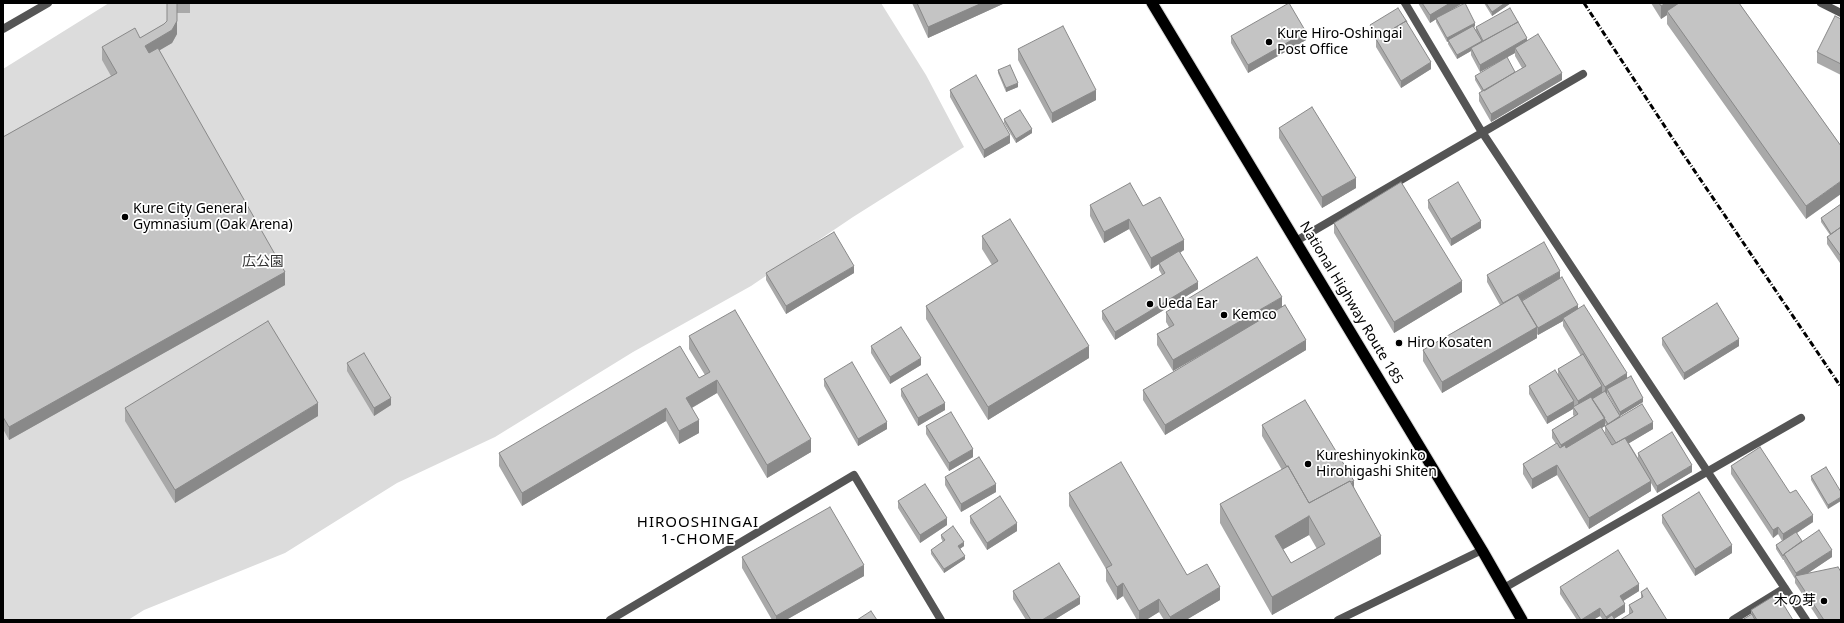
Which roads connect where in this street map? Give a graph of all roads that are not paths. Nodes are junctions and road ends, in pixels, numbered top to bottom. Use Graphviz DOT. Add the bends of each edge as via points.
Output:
graph roads {
  1 [pos="48,3"];
  2 [pos="1152,3"];
  3 [pos="1405,3"];
  4 [pos="1821,3"];
  5 [pos="1841,14"];
  6 [pos="3,29"];
  7 [pos="1583,74"];
  8 [pos="1482,132"];
  9 [pos="1296,241"];
  10 [pos="1801,418"];
  11 [pos="1708,471"];
  12 [pos="1482,550"];
  13 [pos="1504,588"];
  14 [pos="1785,588"];
  15 [pos="610,620"];
  16 [pos="941,620"];
  17 [pos="1338,620"];
  18 [pos="1522,620"];
  19 [pos="1733,620"];
  20 [pos="1806,620"];
  1 -- 6 [label="street"];
  2 -- 9 [label="highway, National Highway Route 185"];
  3 -- 8 [label="street"];
  4 -- 5 [label="street"];
  7 -- 8 [label="street"];
  8 -- 9 [label="street"];
  8 -- 11 [label="street"];
  9 -- 12 [label="highway, National Highway Route 185"];
  10 -- 11 [label="street"];
  11 -- 13 [label="street"];
  11 -- 14 [label="street"];
  12 -- 13 [label="highway, National Highway Route 185"];
  12 -- 17 [label="street"];
  13 -- 18 [label="highway, National Highway Route 185"];
  14 -- 19 [label="street"];
  14 -- 20 [label="street"];
  15 -- 16 [label="street" via="854,475"];
}
